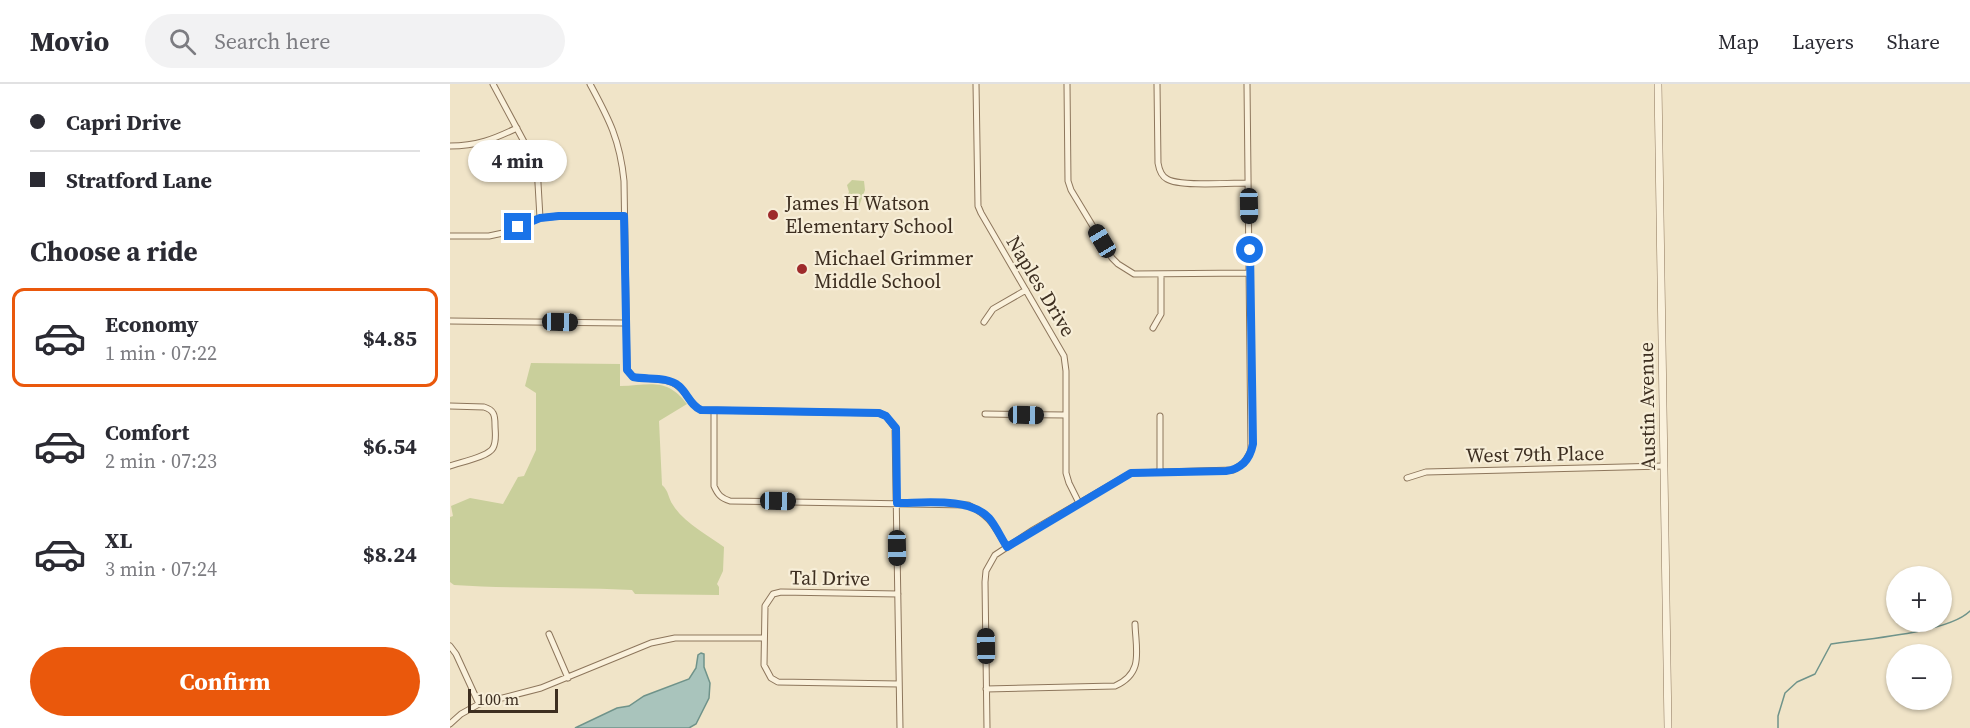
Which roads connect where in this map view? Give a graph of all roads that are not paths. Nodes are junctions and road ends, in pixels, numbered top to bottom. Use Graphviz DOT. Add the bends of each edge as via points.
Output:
graph roads {
  1 [pos="493,84"];
  2 [pos="590,84"];
  3 [pos="976,84"];
  4 [pos="1066,84"];
  5 [pos="1157,84"];
  6 [pos="1247,84"];
  7 [pos="1658,84"];
  8 [pos="517,128"];
  9 [pos="450,146"];
  10 [pos="1248,183"];
  11 [pos="624,216"];
  12 [pos="540,218"];
  13 [pos="450,236"];
  14 [pos="1250,273"];
  15 [pos="1161,274"];
  16 [pos="1026,290"];
  17 [pos="450,321"];
  18 [pos="984,322"];
  19 [pos="625,323"];
  20 [pos="1153,328"];
  21 [pos="450,406"];
  22 [pos="714,411"];
  23 [pos="985,414"];
  24 [pos="1066,415"];
  25 [pos="1160,416"];
  26 [pos="450,466"];
  27 [pos="1664,466"];
  28 [pos="1160,472"];
  29 [pos="1407,478"];
  30 [pos="897,503"];
  31 [pos="1079,503"];
  32 [pos="1007,547"];
  33 [pos="898,594"];
  34 [pos="1135,624"];
  35 [pos="549,634"];
  36 [pos="764,638"];
  37 [pos="450,646"];
  38 [pos="568,678"];
  39 [pos="899,684"];
  40 [pos="986,689"];
  41 [pos="479,704"];
  42 [pos="450,724"];
  43 [pos="900,728"];
  44 [pos="987,728"];
  45 [pos="1668,728"];
  1 -- 8 [label="street"];
  2 -- 11 [label="street" via="610,120 619,149"];
  3 -- 16 [label="street, Naples Drive" via="978,206"];
  4 -- 15 [label="street" via="1067,171 1071,190 1118,264 1134,274"];
  5 -- 10 [label="street" via="1158,163 1163,175 1180,183"];
  6 -- 10 [label="street"];
  7 -- 27 [label="street, Austin Avenue"];
  8 -- 9 [label="street" via="491,141"];
  8 -- 12 [label="street" via="537,166"];
  10 -- 14 [label="street"];
  11 -- 12 [label="street"];
  11 -- 19 [label="street"];
  12 -- 13 [label="street" via="489,236"];
  14 -- 15 [label="street"];
  14 -- 28 [label="street" via="1251,451 1244,463 1233,470"];
  15 -- 20 [label="street" via="1161,314"];
  16 -- 18 [label="street" via="993,309"];
  16 -- 24 [label="street, Naples Drive" via="1064,356"];
  17 -- 19 [label="street"];
  19 -- 22 [label="street" via="627,370 633,377 667,380 678,386 694,407"];
  21 -- 26 [label="street" via="484,407 494,412 495,439 489,453"];
  22 -- 30 [label="street" via="886,416 896,428"];
  22 -- 30 [label="street" via="714,486 723,498"];
  23 -- 24 [label="street"];
  24 -- 31 [label="street, Naples Drive" via="1066,473"];
  25 -- 28 [label="street"];
  27 -- 29 [label="street, West 79th Place" via="1426,472"];
  27 -- 45 [label="street, Austin Avenue"];
  28 -- 31 [label="street" via="1131,473"];
  30 -- 32 [label="street" via="968,505 990,519"];
  30 -- 33 [label="street"];
  31 -- 32 [label="street"];
  32 -- 40 [label="street" via="990,562 985,582"];
  33 -- 36 [label="street, Tal Drive" via="773,594 765,606"];
  33 -- 39 [label="street"];
  34 -- 40 [label="street" via="1135,668 1123,682 1105,687"];
  35 -- 38 [label="street"];
  36 -- 38 [label="street" via="675,638 651,643"];
  36 -- 39 [label="street" via="764,665 778,682"];
  37 -- 41 [label="street"];
  38 -- 41 [label="street"];
  39 -- 43 [label="street"];
  40 -- 44 [label="street"];
  41 -- 42 [label="street"];
}
